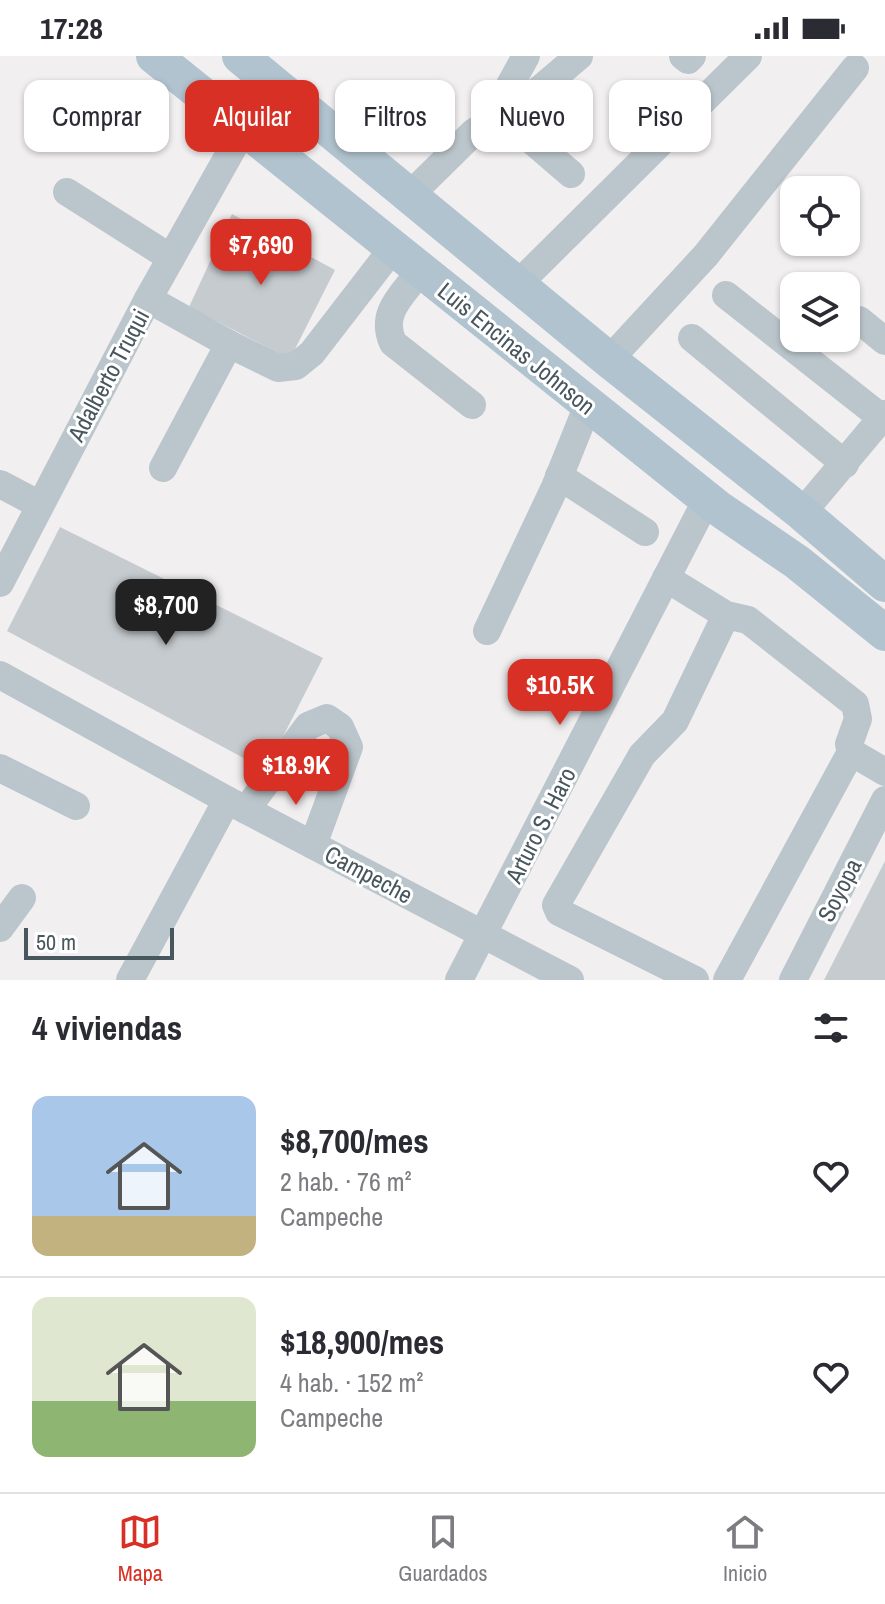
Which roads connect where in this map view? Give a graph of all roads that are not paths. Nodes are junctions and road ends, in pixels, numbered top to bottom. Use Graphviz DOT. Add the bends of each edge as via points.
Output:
graph roads {
  1 [pos="154,56"];
  2 [pos="240,56"];
  3 [pos="526,56"];
  4 [pos="579,56"];
  5 [pos="683,56"];
  6 [pos="692,56"];
  7 [pos="748,56"];
  8 [pos="855,68"];
  9 [pos="513,80"];
  10 [pos="551,80"];
  11 [pos="185,81"];
  12 [pos="471,135"];
  13 [pos="231,152"];
  14 [pos="274,152"];
  15 [pos="545,152"];
  16 [pos="571,174"];
  17 [pos="67,192"];
  18 [pos="410,195"];
  19 [pos="393,248"];
  20 [pos="171,258"];
  21 [pos="421,270"];
  22 [pos="518,284"];
  23 [pos="726,295"];
  24 [pos="148,299"];
  25 [pos="860,321"];
  26 [pos="692,338"];
  27 [pos="885,341"];
  28 [pos="229,344"];
  29 [pos="609,360"];
  30 [pos="472,405"];
  31 [pos="588,405"];
  32 [pos="884,416"];
  33 [pos="845,464"];
  34 [pos="163,468"];
  35 [pos="559,476"];
  36 [pos="0,484"];
  37 [pos="712,503"];
  38 [pos="40,505"];
  39 [pos="802,513"];
  40 [pos="645,532"];
  41 [pos="666,578"];
  42 [pos="0,583"];
  43 [pos="885,584"];
  44 [pos="726,615"];
  45 [pos="487,631"];
  46 [pos="885,633"];
  47 [pos="885,661"];
  48 [pos="0,675"];
  49 [pos="851,752"];
  50 [pos="0,768"];
  51 [pos="885,772"];
  52 [pos="885,800"];
  53 [pos="237,805"];
  54 [pos="76,806"];
  55 [pos="313,845"];
  56 [pos="22,898"];
  57 [pos="0,928"];
  58 [pos="484,934"];
  59 [pos="130,980"];
  60 [pos="459,980"];
  61 [pos="570,980"];
  62 [pos="695,980"];
  63 [pos="727,980"];
  64 [pos="793,980"];
  1 -- 11 [label="main road, Luis Encinas Johnson"];
  2 -- 18 [label="main road, Luis Encinas Johnson"];
  3 -- 9 [label="street"];
  4 -- 10 [label="street"];
  5 -- 6 [label="street"];
  7 -- 22 [label="street"];
  8 -- 29 [label="street" via="706,255"];
  12 -- 18 [label="street"];
  13 -- 20 [label="street, Adalberto Truqui"];
  14 -- 19 [label="main road, Luis Encinas Johnson"];
  15 -- 16 [label="street"];
  17 -- 20 [label="street"];
  18 -- 22 [label="main road, Luis Encinas Johnson"];
  19 -- 21 [label="main road, Luis Encinas Johnson"];
  19 -- 28 [label="street" via="312,353 296,366 278,368"];
  20 -- 24 [label="street, Adalberto Truqui"];
  21 -- 30 [label="street" via="388,315 386,329 393,343"];
  21 -- 31 [label="main road, Luis Encinas Johnson"];
  22 -- 29 [label="main road, Luis Encinas Johnson"];
  23 -- 32 [label="street"];
  24 -- 28 [label="street"];
  24 -- 38 [label="street, Adalberto Truqui"];
  25 -- 27 [label="street"];
  26 -- 33 [label="street"];
  28 -- 34 [label="street"];
  29 -- 39 [label="main road, Luis Encinas Johnson"];
  31 -- 35 [label="street"];
  31 -- 37 [label="main road, Luis Encinas Johnson"];
  32 -- 33 [label="street"];
  33 -- 39 [label="street"];
  35 -- 40 [label="street"];
  35 -- 45 [label="street"];
  36 -- 38 [label="street"];
  37 -- 41 [label="street, Arturo S. Haro"];
  37 -- 46 [label="main road, Luis Encinas Johnson"];
  37 -- 47 [label="main road" via="756,549"];
  38 -- 42 [label="street, Adalberto Truqui"];
  39 -- 43 [label="main road, Luis Encinas Johnson"];
  41 -- 44 [label="street"];
  41 -- 58 [label="street, Arturo S. Haro"];
  44 -- 49 [label="street" via="748,620 855,704 858,719"];
  44 -- 62 [label="street" via="675,721 642,755 556,905 559,912"];
  48 -- 53 [label="street, Campeche"];
  49 -- 51 [label="street"];
  49 -- 63 [label="street"];
  50 -- 54 [label="street"];
  52 -- 64 [label="street, Soyopa"];
  53 -- 55 [label="street, Campeche"];
  53 -- 55 [label="street" via="308,726 327,718 340,727 349,747"];
  53 -- 59 [label="street"];
  55 -- 58 [label="street, Campeche"];
  56 -- 57 [label="street"];
  58 -- 60 [label="street, Arturo S. Haro"];
  58 -- 61 [label="street, Campeche"];
}
